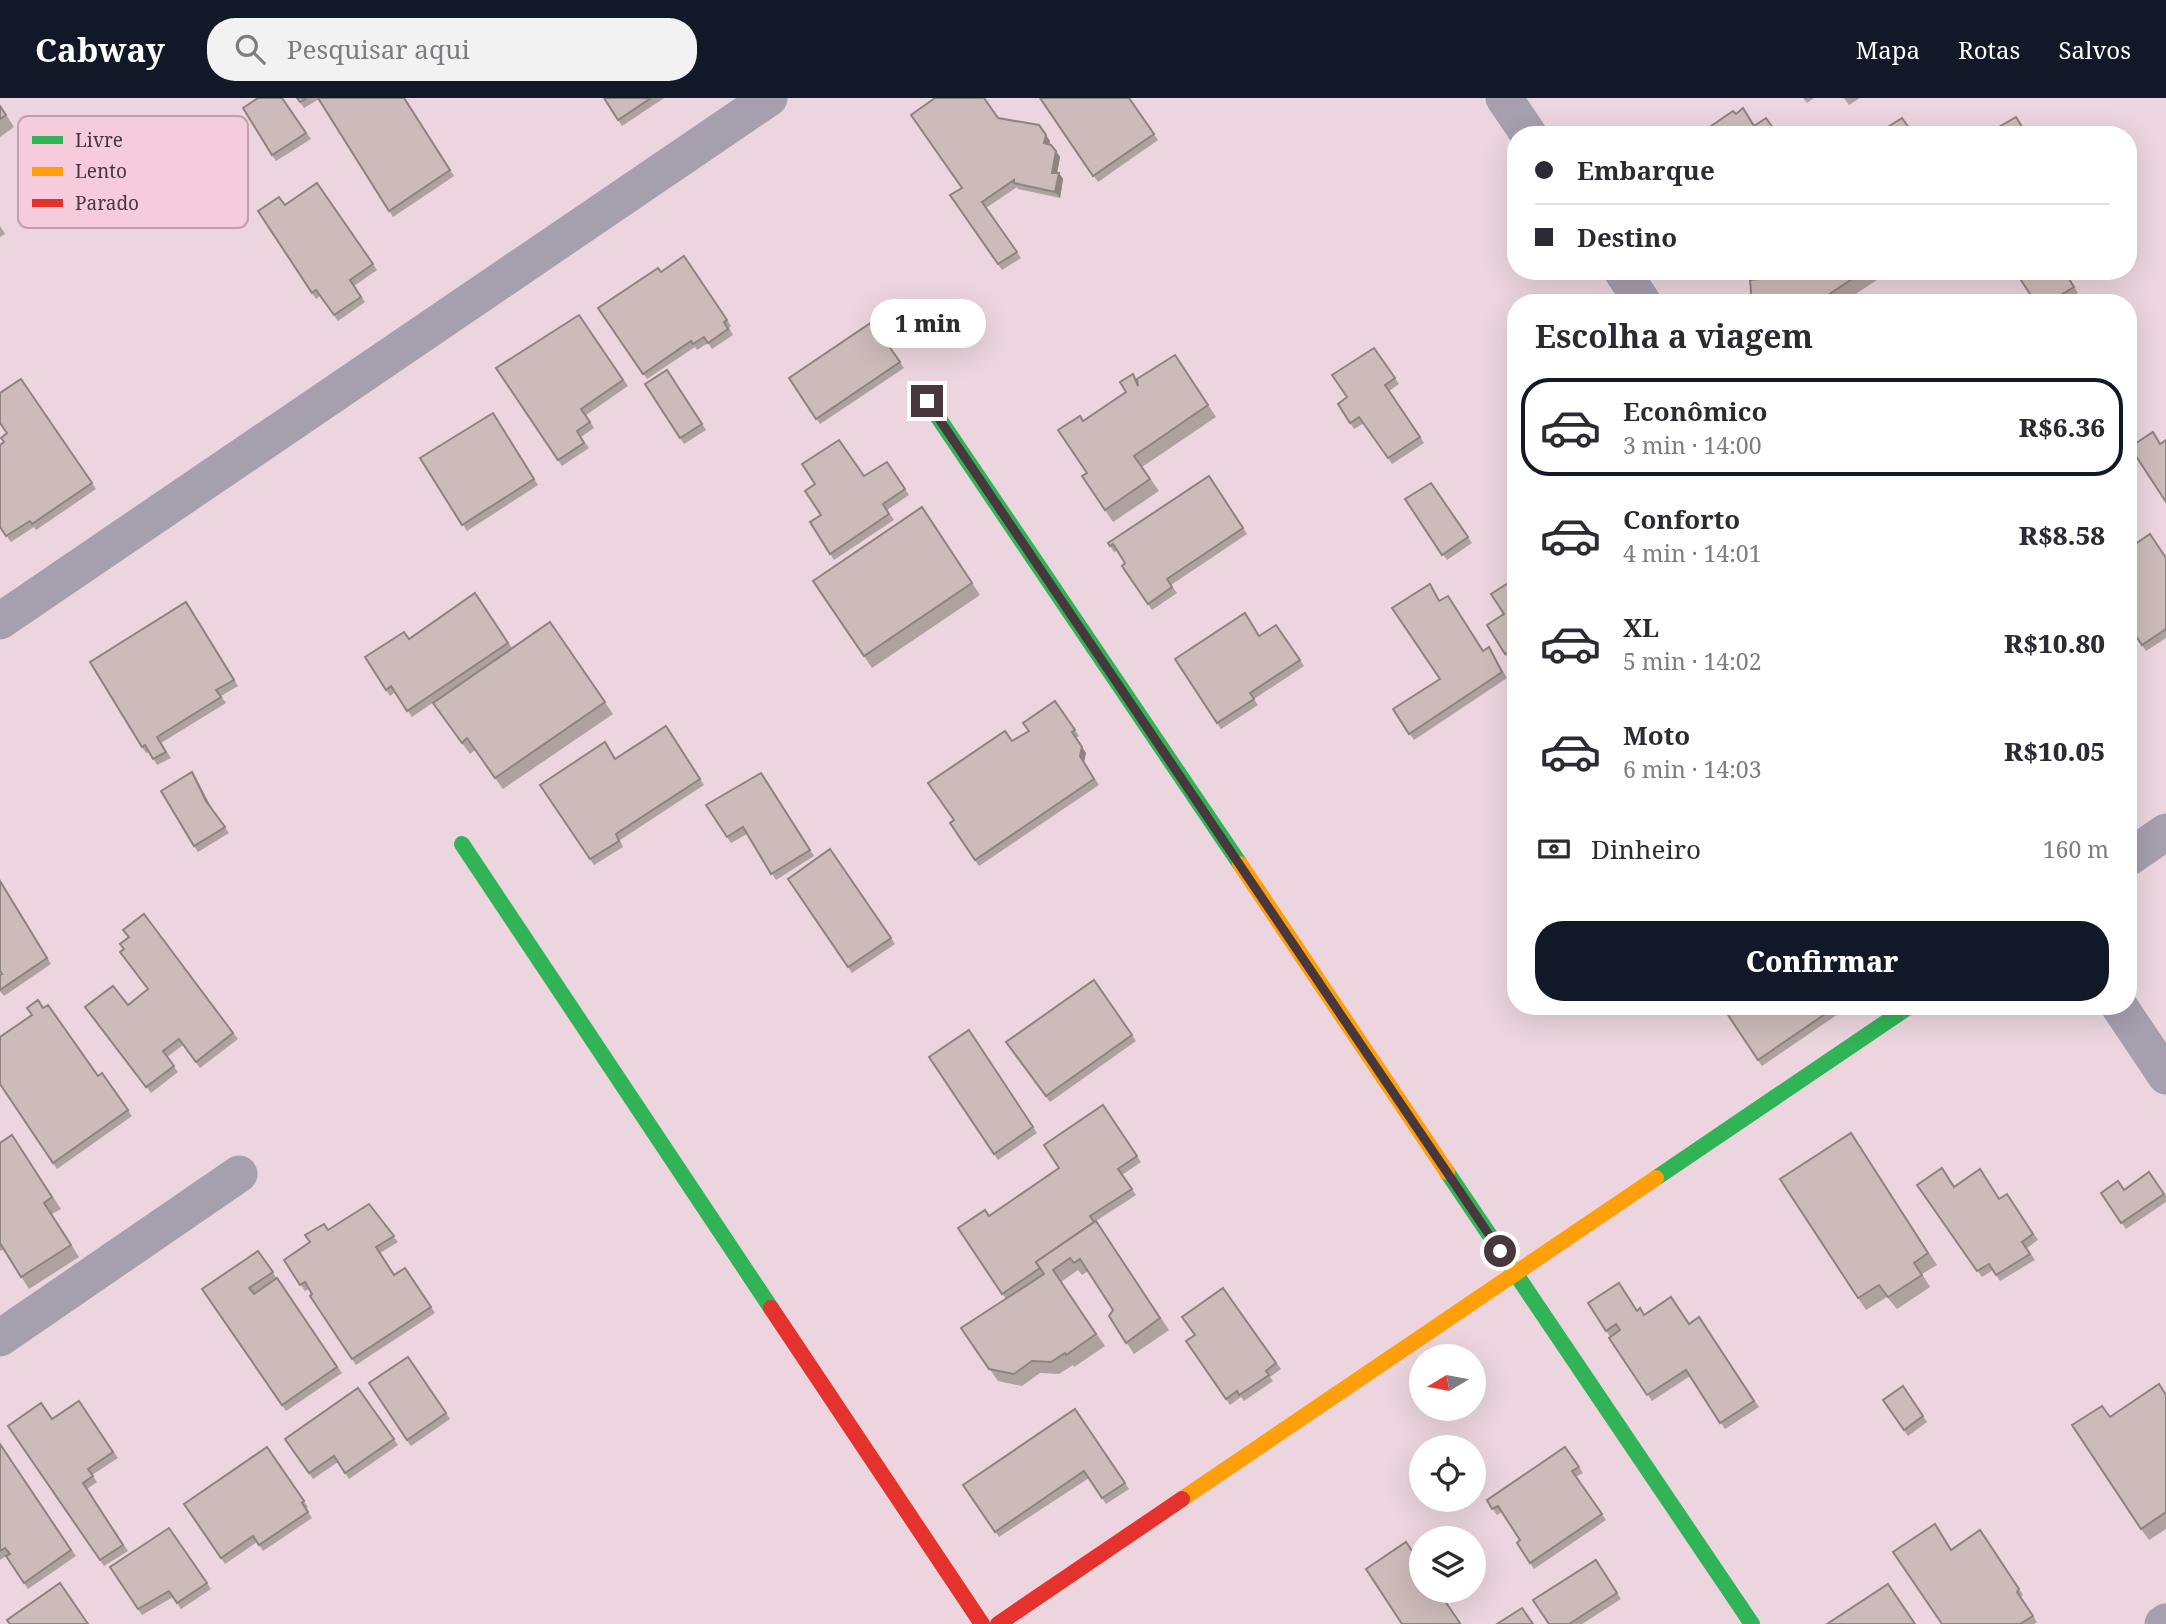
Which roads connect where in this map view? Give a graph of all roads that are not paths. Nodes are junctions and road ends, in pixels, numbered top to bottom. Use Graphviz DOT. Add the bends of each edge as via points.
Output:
graph roads {
  1 [pos="769,98"];
  2 [pos="1504,98"];
  3 [pos="1523,126"];
  4 [pos="927,401"];
  5 [pos="0,621"];
  6 [pos="2166,832"];
  7 [pos="462,844"];
  8 [pos="2137,852"];
  9 [pos="1897,1015"];
  10 [pos="2125,1015"];
  11 [pos="2166,1076"];
  12 [pos="239,1174"];
  13 [pos="1516,1274"];
  14 [pos="0,1338"];
  15 [pos="982,1624"];
  16 [pos="998,1624"];
  17 [pos="1752,1624"];
  1 -- 5 [label="street"];
  2 -- 3 [label="street"];
  4 -- 13 [label="street"];
  6 -- 8 [label="street"];
  7 -- 15 [label="street"];
  9 -- 13 [label="street"];
  10 -- 11 [label="street"];
  12 -- 14 [label="street"];
  13 -- 16 [label="street"];
  13 -- 17 [label="street"];
}
